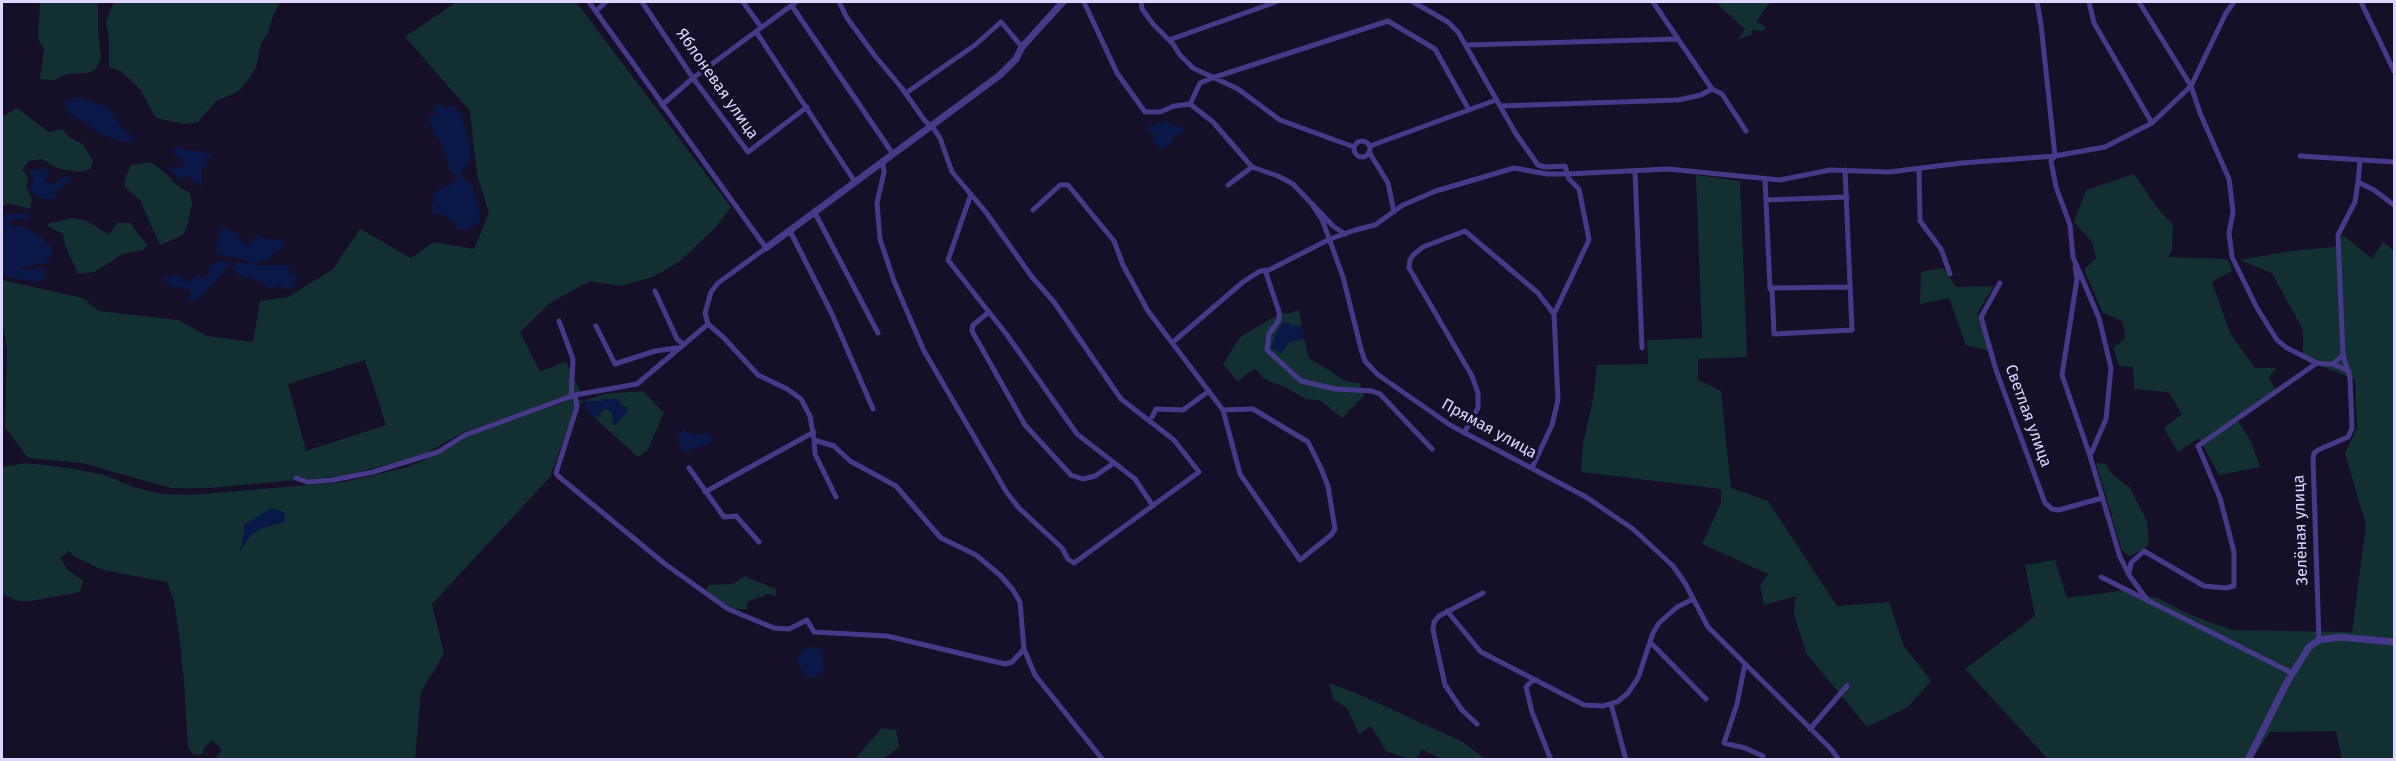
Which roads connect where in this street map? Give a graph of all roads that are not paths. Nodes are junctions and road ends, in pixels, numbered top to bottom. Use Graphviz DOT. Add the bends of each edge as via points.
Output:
graph roads {
  1 [pos="589,2"];
  2 [pos="606,2"];
  3 [pos="642,2"];
  4 [pos="743,2"];
  5 [pos="839,2"];
  6 [pos="1063,2"];
  7 [pos="1084,2"];
  8 [pos="1141,2"];
  9 [pos="1276,2"];
  10 [pos="1413,2"];
  11 [pos="1653,2"];
  12 [pos="2037,2"];
  13 [pos="2089,2"];
  14 [pos="2139,2"];
  15 [pos="2234,2"];
  16 [pos="2361,2"];
  17 [pos="794,4"];
  18 [pos="596,11"];
  19 [pos="759,30"];
  20 [pos="1677,39"];
  21 [pos="1169,40"];
  22 [pos="1467,45"];
  23 [pos="1022,47"];
  24 [pos="2392,60"];
  25 [pos="2394,71"];
  26 [pos="693,78"];
  27 [pos="1212,78"];
  28 [pos="2191,86"];
  29 [pos="1712,89"];
  30 [pos="906,93"];
  31 [pos="1498,103"];
  32 [pos="1190,104"];
  33 [pos="662,105"];
  34 [pos="807,107"];
  35 [pos="1469,110"];
  36 [pos="2152,123"];
  37 [pos="932,126"];
  38 [pos="1746,131"];
  39 [pos="1354,147"];
  40 [pos="1370,149"];
  41 [pos="893,154"];
  42 [pos="2055,156"];
  43 [pos="2300,156"];
  44 [pos="2360,160"];
  45 [pos="883,162"];
  46 [pos="2394,162"];
  47 [pos="1252,167"];
  48 [pos="1919,169"];
  49 [pos="1845,170"];
  50 [pos="1635,171"];
  51 [pos="1567,174"];
  52 [pos="1765,179"];
  53 [pos="855,182"];
  54 [pos="2358,182"];
  55 [pos="1228,185"];
  56 [pos="971,194"];
  57 [pos="1847,197"];
  58 [pos="1766,200"];
  59 [pos="2394,205"];
  60 [pos="1313,206"];
  61 [pos="1034,210"];
  62 [pos="1394,212"];
  63 [pos="815,213"];
  64 [pos="790,231"];
  65 [pos="1345,234"];
  66 [pos="1330,239"];
  67 [pos="766,248"];
  68 [pos="2073,257"];
  69 [pos="1265,270"];
  70 [pos="1950,274"];
  71 [pos="2001,283"];
  72 [pos="1850,287"];
  73 [pos="1772,288"];
  74 [pos="655,291"];
  75 [pos="989,312"];
  76 [pos="1554,314"];
  77 [pos="559,321"];
  78 [pos="708,324"];
  79 [pos="596,326"];
  80 [pos="878,333"];
  81 [pos="1173,342"];
  82 [pos="681,346"];
  83 [pos="1642,348"];
  84 [pos="2343,355"];
  85 [pos="2317,363"];
  86 [pos="2333,364"];
  87 [pos="2349,371"];
  88 [pos="1209,391"];
  89 [pos="573,396"];
  90 [pos="873,409"];
  91 [pos="1223,410"];
  92 [pos="1152,417"];
  93 [pos="814,432"];
  94 [pos="1464,433"];
  95 [pos="814,440"];
  96 [pos="1432,449"];
  97 [pos="2090,456"];
  98 [pos="1114,463"];
  99 [pos="689,468"];
  100 [pos="1532,468"];
  101 [pos="296,477"];
  102 [pos="705,492"];
  103 [pos="836,497"];
  104 [pos="2102,498"];
  105 [pos="1153,506"];
  106 [pos="759,542"];
  107 [pos="2129,575"];
  108 [pos="2101,577"];
  109 [pos="1483,593"];
  110 [pos="1693,599"];
  111 [pos="2148,600"];
  112 [pos="1447,611"];
  113 [pos="2319,640"];
  114 [pos="1650,642"];
  115 [pos="2394,642"];
  116 [pos="1024,649"];
  117 [pos="1745,664"];
  118 [pos="2292,673"];
  119 [pos="1533,680"];
  120 [pos="1847,686"];
  121 [pos="1706,699"];
  122 [pos="1611,704"];
  123 [pos="1478,723"];
  124 [pos="1810,729"];
  125 [pos="1763,756"];
  126 [pos="1103,759"];
  127 [pos="1551,759"];
  128 [pos="1626,759"];
  129 [pos="1839,759"];
  130 [pos="2248,759"];
  1 -- 18 [label="street"];
  2 -- 18 [label="street"];
  3 -- 26 [label="street, Яблоневая улица"];
  4 -- 19 [label="street"];
  5 -- 30 [label="street" via="847,18"];
  6 -- 23 [label="street"];
  7 -- 32 [label="street" via="1117,73 1145,112"];
  8 -- 21 [label="street" via="1153,24"];
  9 -- 21 [label="street"];
  10 -- 22 [label="street" via="1448,22"];
  11 -- 20 [label="street"];
  12 -- 42 [label="street"];
  13 -- 36 [label="street" via="2094,23"];
  14 -- 28 [label="street"];
  15 -- 28 [label="street"];
  16 -- 24 [label="street"];
  17 -- 19 [label="street"];
  17 -- 41 [label="street"];
  18 -- 33 [label="street"];
  19 -- 26 [label="street"];
  19 -- 34 [label="street"];
  20 -- 22 [label="street"];
  20 -- 29 [label="street"];
  21 -- 27 [label="street" via="1193,68"];
  22 -- 31 [label="street"];
  23 -- 30 [label="street" via="1001,22"];
  23 -- 37 [label="street" via="1000,75"];
  24 -- 25 [label="street"];
  26 -- 33 [label="street"];
  26 -- 34 [label="street, Яблоневая улица" via="748,152"];
  27 -- 32 [label="street" via="1200,83"];
  27 -- 35 [label="street" via="1388,21 1435,49"];
  27 -- 39 [label="street" via="1239,88 1280,120"];
  28 -- 36 [label="street"];
  28 -- 85 [label="street" via="2229,179 2232,257 2281,345"];
  29 -- 31 [label="street" via="1677,100"];
  29 -- 38 [label="street" via="1722,94"];
  30 -- 37 [label="street"];
  31 -- 35 [label="street"];
  31 -- 51 [label="street" via="1538,165 1565,166"];
  32 -- 47 [label="street" via="1213,122"];
  33 -- 67 [label="street"];
  34 -- 53 [label="street"];
  35 -- 40 [label="street"];
  36 -- 42 [label="street" via="2105,147"];
  37 -- 41 [label="street"];
  37 -- 56 [label="street" via="952,172"];
  39 -- 40 [label="street" via="1361,141"];
  39 -- 40 [label="street" via="1361,157"];
  40 -- 62 [label="street" via="1388,183"];
  41 -- 45 [label="street"];
  42 -- 48 [label="street"];
  42 -- 68 [label="street" via="2051,161 2070,225"];
  43 -- 44 [label="street"];
  44 -- 46 [label="street"];
  44 -- 54 [label="street, Зелёная улица"];
  45 -- 53 [label="street"];
  45 -- 105 [label="street" via="877,218 894,281 930,361 998,480 1019,508 1074,563"];
  47 -- 55 [label="street"];
  47 -- 60 [label="street" via="1293,184"];
  48 -- 49 [label="street"];
  48 -- 70 [label="street" via="1920,221 1941,249"];
  49 -- 52 [label="street"];
  49 -- 57 [label="street"];
  50 -- 51 [label="street"];
  50 -- 52 [label="street" via="1668,169"];
  50 -- 83 [label="street"];
  51 -- 62 [label="street" via="1514,168 1436,191"];
  51 -- 76 [label="street" via="1579,189 1589,240"];
  52 -- 58 [label="street"];
  53 -- 63 [label="street"];
  54 -- 59 [label="street"];
  54 -- 84 [label="street, Зелёная улица" via="2355,202 2338,235"];
  56 -- 75 [label="street" via="948,260"];
  56 -- 105 [label="street" via="1054,302 1121,399 1174,440 1199,472"];
  57 -- 58 [label="street"];
  57 -- 72 [label="street"];
  58 -- 73 [label="street"];
  60 -- 65 [label="street"];
  60 -- 66 [label="street, Прямая улица"];
  61 -- 81 [label="street" via="1060,185 1068,185 1114,241 1148,311"];
  62 -- 65 [label="street" via="1375,225"];
  63 -- 64 [label="street"];
  63 -- 80 [label="street"];
  64 -- 67 [label="street"];
  64 -- 90 [label="street" via="836,321"];
  65 -- 66 [label="street"];
  66 -- 69 [label="street"];
  66 -- 94 [label="street, Прямая улица" via="1365,361 1392,386"];
  67 -- 78 [label="street" via="711,292 706,304"];
  68 -- 97 [label="street" via="2077,279 2062,375"];
  68 -- 97 [label="street" via="2099,318 2111,368 2106,419"];
  69 -- 81 [label="street" via="1243,282"];
  69 -- 96 [label="street" via="1279,312 1267,350 1301,381 1335,390 1372,391 1386,398"];
  71 -- 104 [label="street, Светлая улица" via="1981,317 1996,370 2045,503 2059,510"];
  72 -- 73 [label="street"];
  72 -- 73 [label="street" via="1852,330 1774,333"];
  74 -- 82 [label="street"];
  75 -- 98 [label="street" via="1077,434"];
  75 -- 98 [label="street" via="973,325 972,331 1025,425 1071,475 1083,479 1095,476"];
  76 -- 94 [label="street" via="1538,293 1465,231 1423,247 1413,255 1409,268 1476,385 1478,408"];
  76 -- 100 [label="street" via="1558,400 1552,425"];
  77 -- 89 [label="street" via="573,359"];
  78 -- 82 [label="street"];
  78 -- 93 [label="street" via="758,375 801,399"];
  79 -- 82 [label="street" via="615,364"];
  81 -- 88 [label="street"];
  82 -- 89 [label="street" via="637,384"];
  84 -- 86 [label="street"];
  84 -- 87 [label="street, Зелёная улица"];
  85 -- 86 [label="street"];
  85 -- 107 [label="street" via="2198,446 2220,498 2234,552 2234,586 2204,586 2144,551 2131,563"];
  86 -- 87 [label="street"];
  87 -- 113 [label="street, Зелёная улица" via="2351,433 2318,450 2313,458"];
  88 -- 91 [label="street"];
  88 -- 92 [label="street" via="1183,410 1156,409"];
  89 -- 101 [label="street" via="465,435 438,452 417,459 348,478 307,482"];
  89 -- 116 [label="street" via="577,406 558,476 665,564 728,609 774,628 789,629 807,620 814,632 887,636 1005,664"];
  91 -- 91 [label="street" via="1253,409 1308,442 1328,486 1335,529 1300,560 1240,474"];
  93 -- 95 [label="street"];
  93 -- 102 [label="street"];
  94 -- 100 [label="street, Прямая улица"];
  95 -- 103 [label="street" via="815,454"];
  95 -- 116 [label="street" via="834,446 850,461 896,486 941,538 976,555 1000,575 1020,602"];
  97 -- 104 [label="street"];
  98 -- 105 [label="street" via="1135,479"];
  99 -- 102 [label="street"];
  100 -- 110 [label="street, Прямая улица" via="1586,497 1633,529 1673,566"];
  102 -- 106 [label="street" via="724,518 736,516"];
  104 -- 107 [label="street"];
  107 -- 111 [label="street"];
  108 -- 111 [label="street"];
  109 -- 112 [label="street"];
  110 -- 114 [label="street" via="1667,614"];
  110 -- 117 [label="street, Прямая улица" via="1708,627"];
  111 -- 118 [label="street"];
  112 -- 119 [label="street" via="1481,652"];
  112 -- 123 [label="street" via="1434,622 1433,630 1445,685 1462,710"];
  113 -- 115 [label="street" via="2353,637"];
  113 -- 118 [label="street" via="2309,647"];
  114 -- 121 [label="street"];
  114 -- 122 [label="street" via="1633,687"];
  116 -- 126 [label="street" via="1044,688"];
  117 -- 124 [label="street, Прямая улица"];
  117 -- 125 [label="street" via="1724,743"];
  118 -- 130 [label="street"];
  119 -- 122 [label="street" via="1584,705"];
  119 -- 127 [label="street" via="1526,687"];
  120 -- 124 [label="street"];
  122 -- 128 [label="street"];
  124 -- 129 [label="street, Прямая улица"];
}
